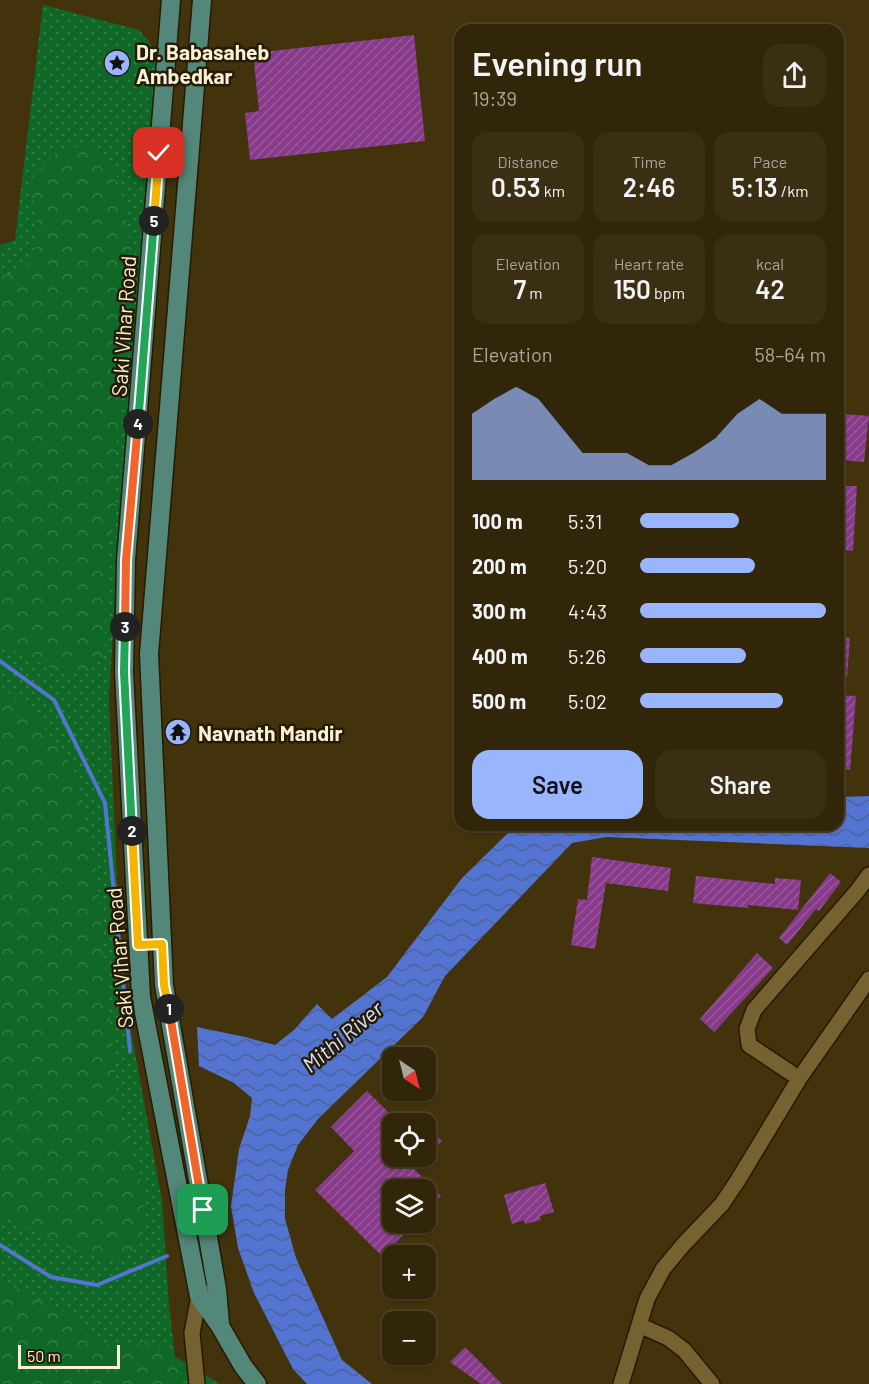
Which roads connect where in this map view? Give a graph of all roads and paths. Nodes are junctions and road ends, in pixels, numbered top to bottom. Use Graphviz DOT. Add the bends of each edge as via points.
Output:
graph roads {
  1 [pos="171,0"];
  2 [pos="202,0"];
  3 [pos="159,153"];
  4 [pos="189,157"];
  5 [pos="869,874"];
  6 [pos="162,944"];
  7 [pos="138,945"];
  8 [pos="869,979"];
  9 [pos="176,1053"];
  10 [pos="152,1056"];
  11 [pos="791,1073"];
  12 [pos="217,1289"];
  13 [pos="199,1296"];
  14 [pos="639,1325"];
  15 [pos="220,1326"];
  16 [pos="197,1384"];
  17 [pos="257,1384"];
  18 [pos="621,1384"];
  19 [pos="712,1384"];
  1 -- 3 [label="main road, Saki Vihar Road"];
  2 -- 4 [label="main road, Saki Vihar Road"];
  3 -- 4 [label="main road"];
  3 -- 7 [label="main road, Saki Vihar Road" via="126,560 124,672"];
  4 -- 6 [label="main road, Saki Vihar Road" via="149,654"];
  5 -- 11 [label="street" via="754,1010 747,1029 749,1045"];
  6 -- 7 [label="main road"];
  6 -- 9 [label="main road, Saki Vihar Road" via="164,985"];
  7 -- 10 [label="main road, Saki Vihar Road" via="141,997"];
  8 -- 14 [label="street" via="799,1079 722,1204 663,1269"];
  9 -- 10 [label="main road"];
  9 -- 12 [label="main road, Saki Vihar Road"];
  10 -- 13 [label="main road, Saki Vihar Road"];
  12 -- 13 [label="street"];
  12 -- 15 [label="main road, Saki Vihar Road"];
  13 -- 15 [label="main road, Saki Vihar Road"];
  13 -- 16 [label="street" via="192,1333"];
  14 -- 18 [label="street"];
  14 -- 19 [label="street" via="684,1350"];
  15 -- 17 [label="main road"];
}
